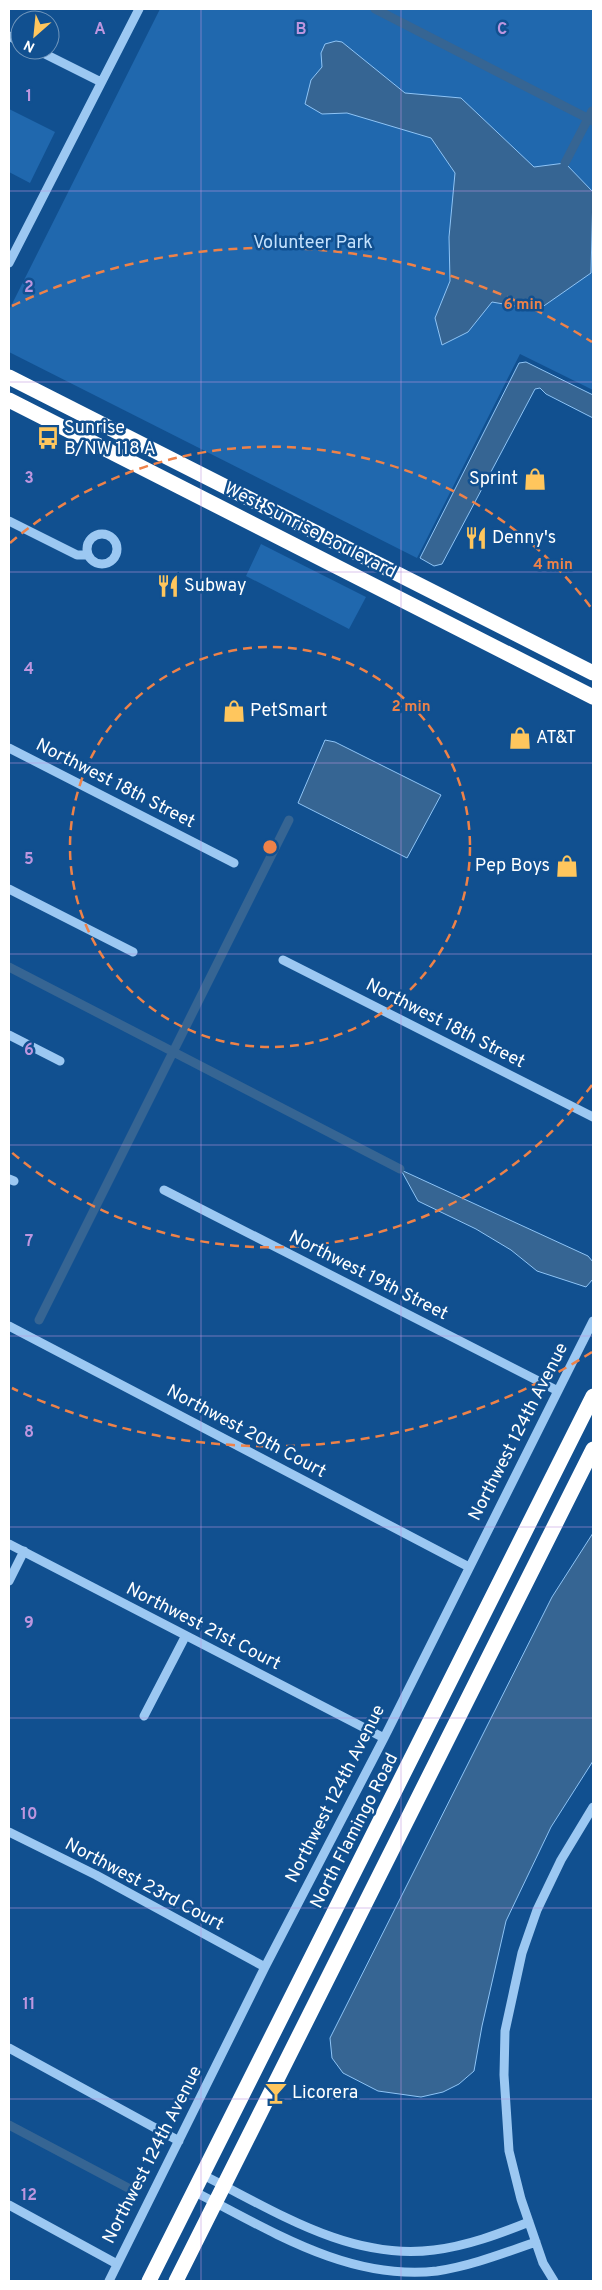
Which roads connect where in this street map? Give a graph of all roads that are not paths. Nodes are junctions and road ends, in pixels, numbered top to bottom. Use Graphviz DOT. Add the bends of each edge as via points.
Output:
graph roads {
  1 [pos="139,9"];
  2 [pos="57,60"];
  3 [pos="100,82"];
  4 [pos="9,263"];
  5 [pos="9,377"];
  6 [pos="9,400"];
  7 [pos="9,521"];
  8 [pos="88,555"];
  9 [pos="593,673"];
  10 [pos="593,697"];
  11 [pos="9,748"];
  12 [pos="234,863"];
  13 [pos="9,889"];
  14 [pos="134,952"];
  15 [pos="283,960"];
  16 [pos="9,1035"];
  17 [pos="60,1061"];
  18 [pos="593,1117"];
  19 [pos="164,1190"];
  20 [pos="593,1321"];
  21 [pos="9,1326"];
  22 [pos="558,1391"];
  23 [pos="593,1396"];
  24 [pos="593,1449"];
  25 [pos="9,1544"];
  26 [pos="24,1552"];
  27 [pos="468,1567"];
  28 [pos="9,1581"];
  29 [pos="185,1637"];
  30 [pos="144,1716"];
  31 [pos="384,1738"];
  32 [pos="593,1807"];
  33 [pos="9,1832"];
  34 [pos="265,1967"];
  35 [pos="9,2048"];
  36 [pos="179,2140"];
  37 [pos="203,2175"];
  38 [pos="224,2185"];
  39 [pos="195,2192"];
  40 [pos="216,2202"];
  41 [pos="9,2205"];
  42 [pos="529,2222"];
  43 [pos="536,2242"];
  44 [pos="117,2264"];
  45 [pos="109,2281"];
  46 [pos="149,2281"];
  47 [pos="176,2281"];
  48 [pos="554,2281"];
  1 -- 3 [label="street"];
  2 -- 3 [label="street"];
  3 -- 4 [label="street"];
  5 -- 9 [label="highway, West Sunrise Boulevard"];
  6 -- 10 [label="highway, West Sunrise Boulevard"];
  7 -- 8 [label="street" via="77,555"];
  11 -- 12 [label="street, Northwest 18th Street"];
  13 -- 14 [label="street"];
  15 -- 18 [label="street, Northwest 18th Street"];
  16 -- 17 [label="street"];
  19 -- 22 [label="street, Northwest 19th Street"];
  20 -- 22 [label="street, Northwest 124th Avenue"];
  21 -- 27 [label="street, Northwest 20th Court"];
  22 -- 27 [label="street, Northwest 124th Avenue"];
  23 -- 37 [label="highway, North Flamingo Road"];
  24 -- 38 [label="highway"];
  25 -- 26 [label="street, Northwest 21st Court"];
  26 -- 28 [label="street"];
  26 -- 29 [label="street, Northwest 21st Court"];
  27 -- 31 [label="street, Northwest 124th Avenue"];
  29 -- 30 [label="street"];
  29 -- 31 [label="street, Northwest 21st Court"];
  31 -- 34 [label="street, Northwest 124th Avenue"];
  32 -- 42 [label="street" via="561,1860 537,1910 522,1953 506,2031 504,2075 509,2152"];
  33 -- 34 [label="street, Northwest 23rd Court" via="96,1875"];
  34 -- 36 [label="street, Northwest 124th Avenue"];
  35 -- 36 [label="street"];
  36 -- 44 [label="street, Northwest 124th Avenue"];
  37 -- 38 [label="street"];
  37 -- 39 [label="highway, North Flamingo Road"];
  38 -- 40 [label="highway"];
  38 -- 42 [label="street" via="322,2234 386,2249 423,2251 450,2248"];
  39 -- 40 [label="street"];
  39 -- 46 [label="highway, North Flamingo Road"];
  40 -- 43 [label="street" via="323,2255 384,2269 423,2272 454,2268"];
  40 -- 47 [label="highway"];
  41 -- 44 [label="street"];
  42 -- 43 [label="street"];
  43 -- 48 [label="street"];
  44 -- 45 [label="street, Northwest 124th Avenue"];
}
